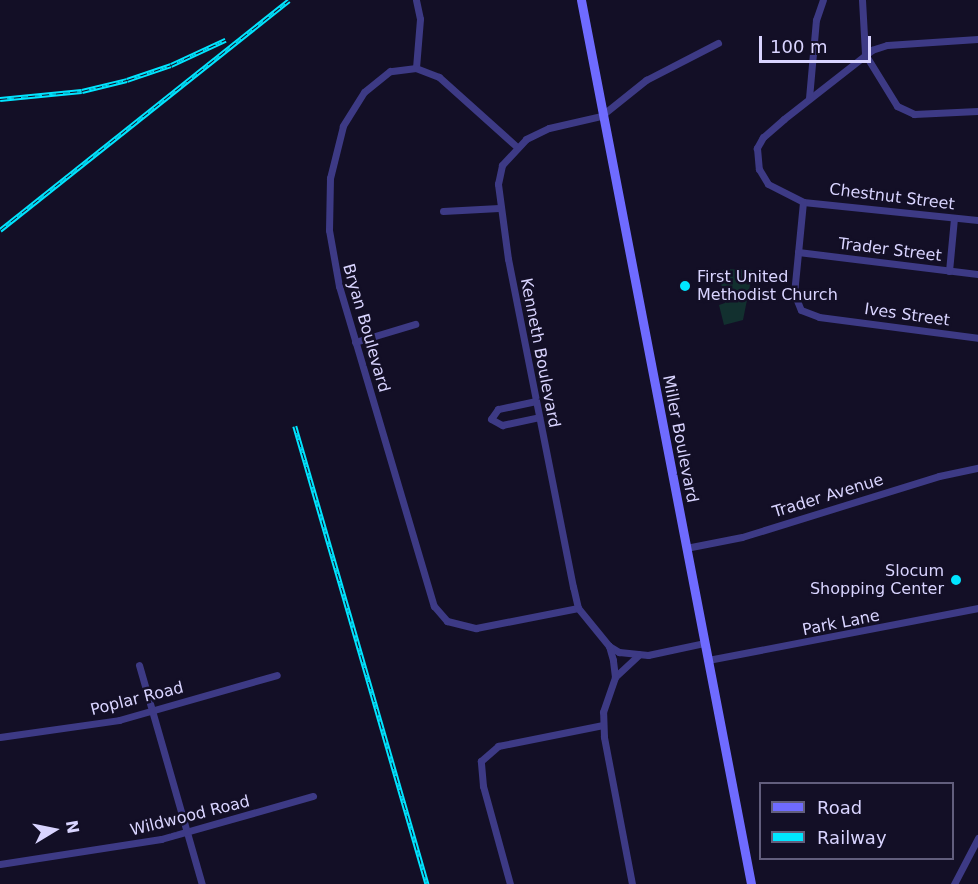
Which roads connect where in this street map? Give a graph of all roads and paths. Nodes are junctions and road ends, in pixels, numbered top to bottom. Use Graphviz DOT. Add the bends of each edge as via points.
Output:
graph roads {
  1 [pos="416,0"];
  2 [pos="581,0"];
  3 [pos="823,0"];
  4 [pos="862,0"];
  5 [pos="978,39"];
  6 [pos="718,43"];
  7 [pos="865,54"];
  8 [pos="416,68"];
  9 [pos="809,98"];
  10 [pos="978,111"];
  11 [pos="601,116"];
  12 [pos="517,147"];
  13 [pos="803,202"];
  14 [pos="499,208"];
  15 [pos="443,211"];
  16 [pos="954,218"];
  17 [pos="978,220"];
  18 [pos="798,252"];
  19 [pos="949,271"];
  20 [pos="978,274"];
  21 [pos="415,324"];
  22 [pos="978,338"];
  23 [pos="356,342"];
  24 [pos="536,401"];
  25 [pos="539,417"];
  26 [pos="978,468"];
  27 [pos="686,548"];
  28 [pos="578,608"];
  29 [pos="978,608"];
  30 [pos="704,643"];
  31 [pos="609,646"];
  32 [pos="639,655"];
  33 [pos="708,660"];
  34 [pos="139,665"];
  35 [pos="277,675"];
  36 [pos="615,677"];
  37 [pos="152,711"];
  38 [pos="603,725"];
  39 [pos="0,737"];
  40 [pos="313,796"];
  41 [pos="187,833"];
  42 [pos="978,838"];
  43 [pos="0,864"];
  44 [pos="201,884"];
  45 [pos="510,884"];
  46 [pos="632,884"];
  47 [pos="751,884"];
  48 [pos="954,884"];
  1 -- 8 [label="street" via="420,19"];
  2 -- 11 [label="street, Miller Boulevard"];
  3 -- 9 [label="street" via="816,20"];
  4 -- 7 [label="street"];
  5 -- 7 [label="street" via="887,45"];
  6 -- 11 [label="street" via="703,54 654,75"];
  7 -- 9 [label="street"];
  7 -- 10 [label="street" via="902,110 920,114"];
  8 -- 12 [label="street" via="446,82"];
  8 -- 23 [label="street, Bryan Boulevard" via="390,71 364,92 348,117 334,157 329,230 336,275"];
  9 -- 13 [label="street, Chestnut Street" via="767,133 758,148 763,179 775,190"];
  11 -- 12 [label="street, Kenneth Boulevard" via="542,131"];
  11 -- 27 [label="street, Miller Boulevard"];
  12 -- 14 [label="street, Kenneth Boulevard" via="502,165"];
  13 -- 16 [label="street, Chestnut Street"];
  13 -- 18 [label="street, Ives Street"];
  14 -- 15 [label="street"];
  14 -- 24 [label="street, Kenneth Boulevard"];
  16 -- 17 [label="street, Chestnut Street"];
  16 -- 19 [label="street"];
  18 -- 19 [label="street, Trader Street"];
  18 -- 22 [label="street, Ives Street" via="795,299 804,313"];
  19 -- 20 [label="street, Trader Street"];
  21 -- 23 [label="street"];
  23 -- 28 [label="street, Bryan Boulevard" via="425,585 439,614 456,625 476,628"];
  24 -- 25 [label="street, Kenneth Boulevard"];
  24 -- 25 [label="street" via="498,409 491,419 502,425"];
  25 -- 28 [label="street, Kenneth Boulevard"];
  26 -- 27 [label="street, Trader Avenue" via="939,476 742,537"];
  27 -- 30 [label="street, Miller Boulevard"];
  28 -- 31 [label="street, Kenneth Boulevard"];
  29 -- 33 [label="street, Park Lane"];
  30 -- 32 [label="street"];
  30 -- 33 [label="street, Miller Boulevard"];
  31 -- 32 [label="street"];
  31 -- 36 [label="street, Kenneth Boulevard"];
  32 -- 36 [label="street"];
  33 -- 47 [label="street, Miller Boulevard"];
  34 -- 37 [label="street"];
  35 -- 37 [label="street, Poplar Road"];
  36 -- 38 [label="street, Kenneth Boulevard" via="603,712"];
  37 -- 39 [label="street, Poplar Road" via="97,724"];
  37 -- 41 [label="street"];
  38 -- 45 [label="street" via="498,746 481,761 483,786"];
  38 -- 46 [label="street, Kenneth Boulevard"];
  40 -- 41 [label="street, Wildwood Road"];
  41 -- 43 [label="street, Wildwood Road"];
  41 -- 44 [label="street"];
  42 -- 48 [label="street"];
}
